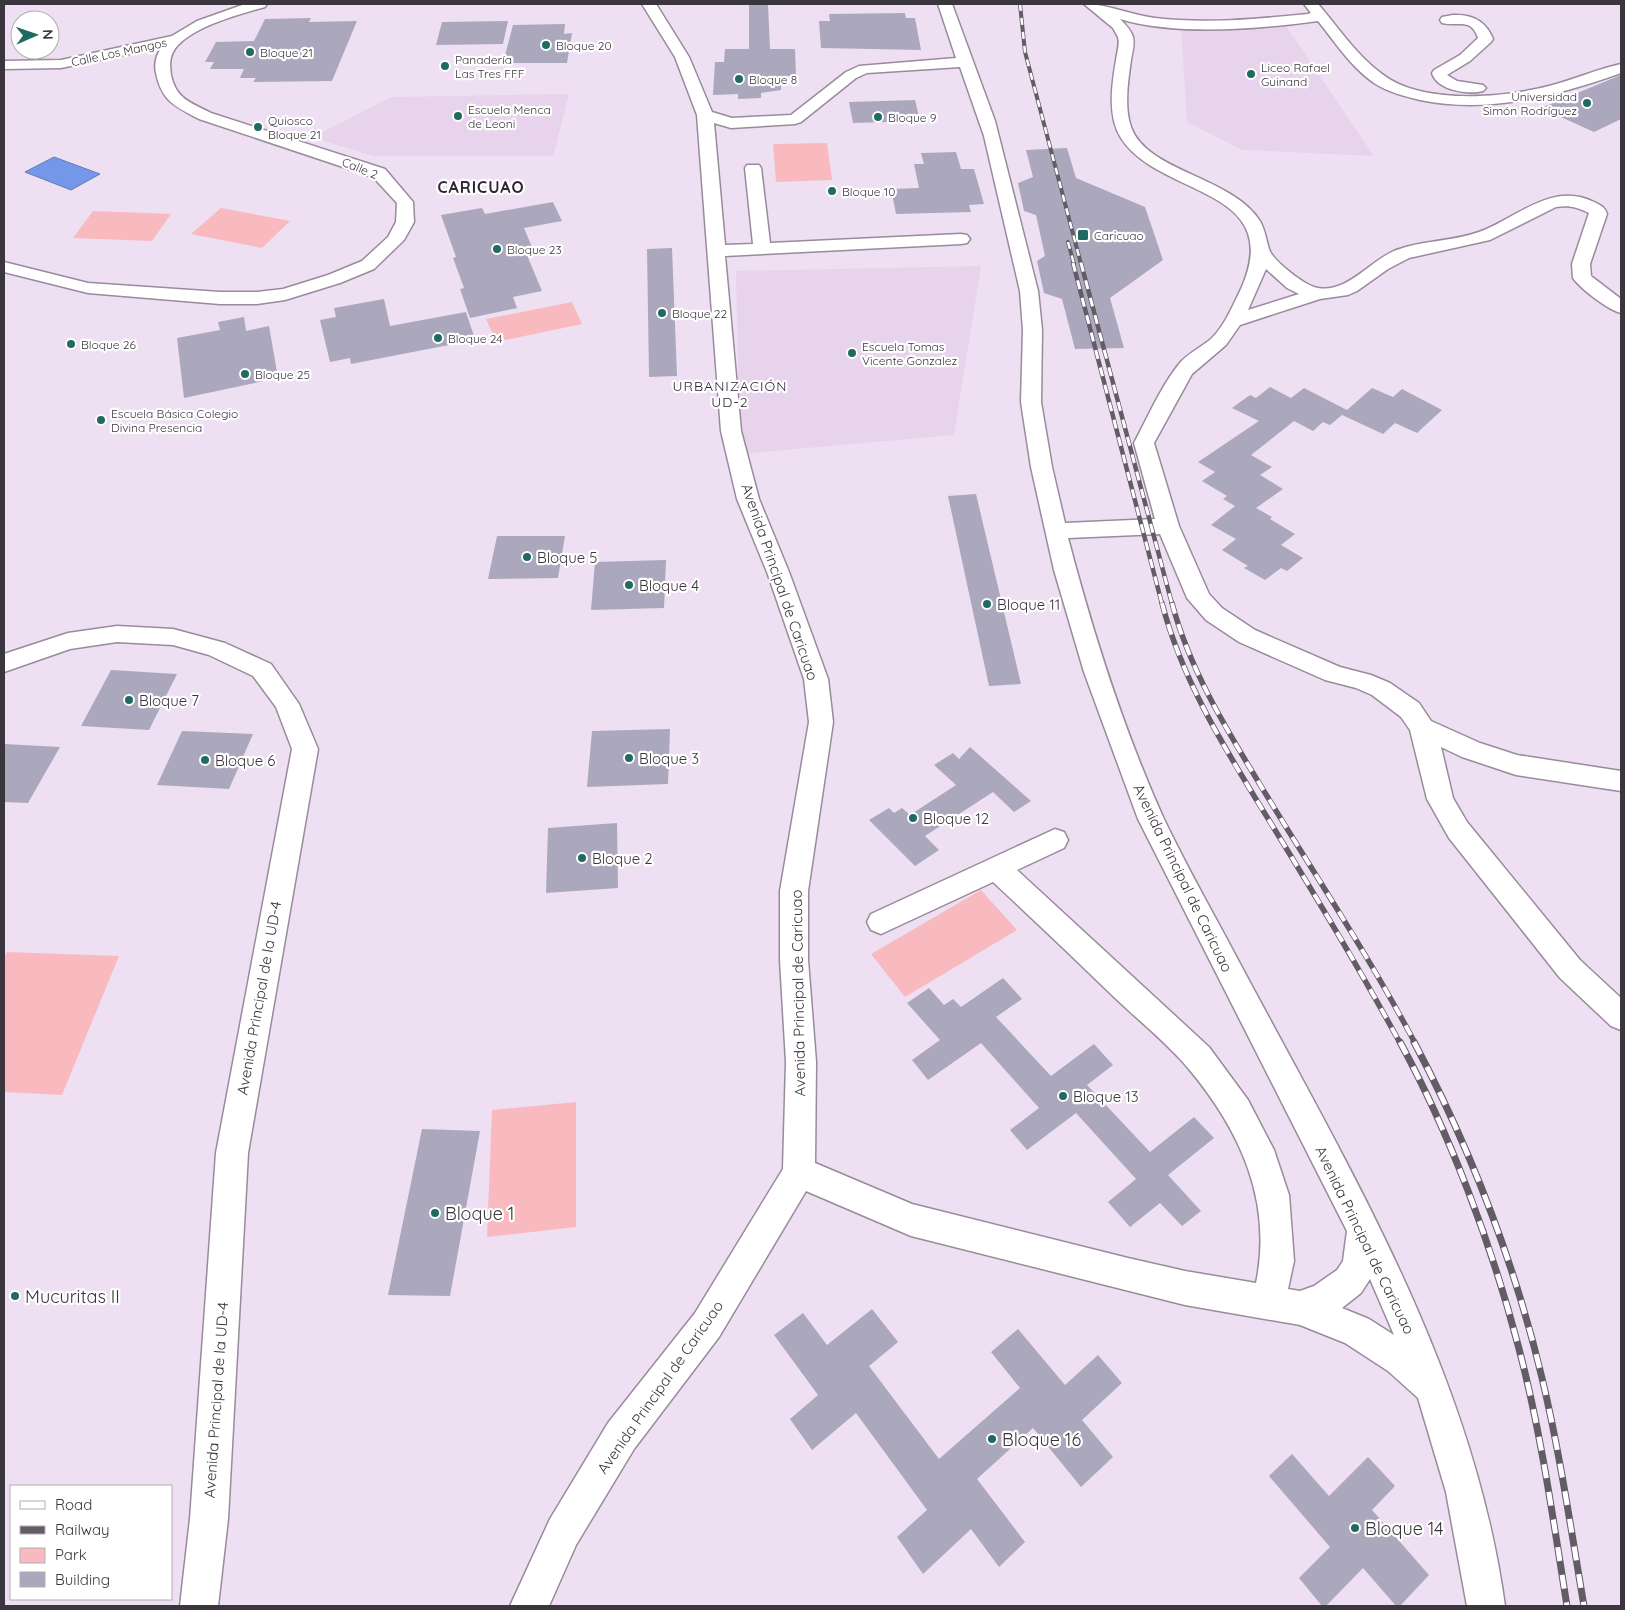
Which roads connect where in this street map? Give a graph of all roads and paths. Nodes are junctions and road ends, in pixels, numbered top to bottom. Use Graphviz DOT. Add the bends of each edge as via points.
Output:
graph roads {
  1 [pos="260,4"];
  2 [pos="649,4"];
  3 [pos="945,4"];
  4 [pos="1090,4"];
  5 [pos="1096,4"];
  6 [pos="1311,4"];
  7 [pos="1322,16"];
  8 [pos="1447,20"];
  9 [pos="174,40"];
  10 [pos="964,62"];
  11 [pos="4,65"];
  12 [pos="1621,68"];
  13 [pos="1563,88"];
  14 [pos="705,115"];
  15 [pos="753,168"];
  16 [pos="961,239"];
  17 [pos="762,248"];
  18 [pos="716,250"];
  19 [pos="1261,253"];
  20 [pos="4,267"];
  21 [pos="1318,294"];
  22 [pos="1621,307"];
  23 [pos="1234,322"];
  24 [pos="1168,526"];
  25 [pos="1056,531"];
  26 [pos="4,662"];
  27 [pos="1422,728"];
  28 [pos="1621,781"];
  29 [pos="1055,840"];
  30 [pos="996,867"];
  31 [pos="881,922"];
  32 [pos="1621,1017"];
  33 [pos="799,1172"];
  34 [pos="1363,1230"];
  35 [pos="1285,1305"];
  36 [pos="1433,1389"];
  37 [pos="199,1606"];
  38 [pos="529,1606"];
  39 [pos="1486,1606"];
  1 -- 9 [label="street" via="202,24"];
  2 -- 14 [label="street, Avenida Principal de Caricuao" via="682,56"];
  3 -- 10 [label="street, Avenida Principal de Caricuao"];
  4 -- 19 [label="street" via="1124,32 1127,39 1121,109 1127,135 1151,160 1219,192 1238,206 1252,224"];
  5 -- 7 [label="street" via="1126,18 1155,23 1261,23"];
  6 -- 7 [label="street"];
  7 -- 13 [label="street" via="1368,70 1392,86 1414,93 1480,101 1522,97"];
  8 -- 13 [label="street" via="1469,20 1480,27 1486,39 1465,58 1439,73 1441,79 1470,89"];
  9 -- 11 [label="street, Calle Los Mangos" via="61,64"];
  9 -- 20 [label="street, Calle 2" via="162,63 169,93 180,103 205,116 379,174 405,202 405,222 396,240 368,265 285,294 257,298 88,288"];
  10 -- 14 [label="street" via="864,69 851,74 795,119 740,124 722,122"];
  10 -- 25 [label="street, Avenida Principal de Caricuao" via="992,138 1031,302 1032,413"];
  12 -- 13 [label="street"];
  14 -- 18 [label="street, Avenida Principal de Caricuao"];
  15 -- 17 [label="street"];
  16 -- 17 [label="street"];
  17 -- 18 [label="street"];
  18 -- 33 [label="street, Avenida Principal de Caricuao" via="731,431 748,499 816,679 820,703 820,722 794,891 794,960 801,1062"];
  19 -- 21 [label="street" via="1295,286"];
  19 -- 23 [label="street" via="1255,279"];
  21 -- 22 [label="street" via="1344,291 1392,259 1485,235 1545,204 1579,202 1591,206 1598,214 1581,264 1582,278"];
  21 -- 23 [label="street"];
  23 -- 24 [label="street" via="1218,341 1185,369 1144,443"];
  24 -- 25 [label="street"];
  24 -- 27 [label="street" via="1199,598 1214,614 1277,651 1381,689 1410,710"];
  25 -- 34 [label="street, Avenida Principal de Caricuao" via="1102,688 1130,770 1151,819"];
  26 -- 37 [label="street, Avenida Principal de la UD-4" via="68,641 118,634 173,637 217,649 262,670 287,704 305,749 232,1153 209,1519"];
  27 -- 28 [label="street" via="1516,765"];
  27 -- 32 [label="street" via="1440,799 1458,830 1570,969"];
  29 -- 30 [label="street"];
  30 -- 31 [label="street"];
  30 -- 35 [label="street" via="1198,1057 1236,1110 1258,1150 1273,1195 1277,1261"];
  33 -- 35 [label="street" via="910,1220 1185,1288"];
  33 -- 38 [label="street, Avenida Principal de Caricuao" via="707,1325 621,1436 563,1532"];
  34 -- 35 [label="street" via="1358,1265 1346,1286 1328,1298"];
  34 -- 36 [label="street, Avenida Principal de Caricuao" via="1401,1309"];
  35 -- 36 [label="street" via="1357,1331 1400,1359"];
  36 -- 39 [label="street, Avenida Principal de Caricuao" via="1461,1478 1480,1559"];
}
